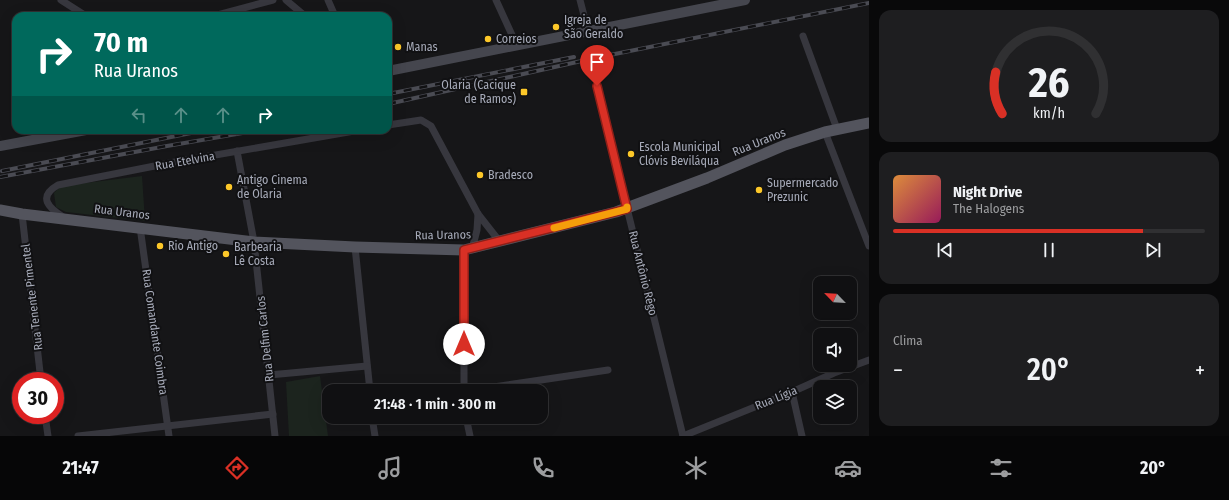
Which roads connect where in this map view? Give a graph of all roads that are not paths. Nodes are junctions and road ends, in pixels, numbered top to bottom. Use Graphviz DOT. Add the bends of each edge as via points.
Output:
graph roads {
  1 [pos="61,0"];
  2 [pos="273,0"];
  3 [pos="286,0"];
  4 [pos="328,0"];
  5 [pos="496,0"];
  6 [pos="580,0"];
  7 [pos="745,0"];
  8 [pos="721,2"];
  9 [pos="80,12"];
  10 [pos="229,12"];
  11 [pos="300,12"];
  12 [pos="333,12"];
  13 [pos="588,32"];
  14 [pos="803,36"];
  15 [pos="517,46"];
  16 [pos="392,70"];
  17 [pos="597,86"];
  18 [pos="869,123"];
  19 [pos="392,124"];
  20 [pos="837,128"];
  21 [pos="825,132"];
  22 [pos="63,134"];
  23 [pos="337,134"];
  24 [pos="0,145"];
  25 [pos="237,151"];
  26 [pos="627,209"];
  27 [pos="0,210"];
  28 [pos="22,214"];
  29 [pos="478,214"];
  30 [pos="66,219"];
  31 [pos="140,227"];
  32 [pos="254,242"];
  33 [pos="500,242"];
  34 [pos="869,246"];
  35 [pos="355,247"];
  36 [pos="468,249"];
  37 [pos="869,360"];
  38 [pos="367,366"];
  39 [pos="608,370"];
  40 [pos="40,372"];
  41 [pos="268,375"];
  42 [pos="369,384"];
  43 [pos="464,384"];
  44 [pos="514,384"];
  45 [pos="792,392"];
  46 [pos="273,414"];
  47 [pos="46,424"];
  48 [pos="373,424"];
  49 [pos="467,424"];
  50 [pos="168,426"];
  51 [pos="48,436"];
  52 [pos="78,436"];
  53 [pos="169,436"];
  54 [pos="275,436"];
  55 [pos="374,436"];
  56 [pos="470,436"];
  57 [pos="683,436"];
  58 [pos="802,436"];
  1 -- 9 [label="street"];
  2 -- 10 [label="street"];
  3 -- 11 [label="street"];
  4 -- 12 [label="street"];
  5 -- 15 [label="street"];
  6 -- 13 [label="street"];
  7 -- 8 [label="main road"];
  8 -- 13 [label="main road"];
  13 -- 15 [label="main road"];
  14 -- 20 [label="street"];
  15 -- 16 [label="main road"];
  17 -- 26 [label="street, Rua Antônio Rêgo"];
  18 -- 20 [label="main road, Rua Uranos"];
  19 -- 29 [label="street" via="424,120 431,126"];
  20 -- 21 [label="main road, Rua Uranos"];
  21 -- 26 [label="main road, Rua Uranos" via="785,145"];
  21 -- 34 [label="street"];
  22 -- 24 [label="main road"];
  23 -- 25 [label="street, Rua Etelvina"];
  25 -- 30 [label="street, Rua Etelvina" via="58,186 51,189 46,200 54,211"];
  25 -- 32 [label="street, Rua Delfim Carlos"];
  26 -- 33 [label="main road, Rua Uranos"];
  26 -- 57 [label="street, Rua Antônio Rêgo"];
  27 -- 28 [label="main road, Rua Uranos"];
  28 -- 30 [label="main road, Rua Uranos"];
  28 -- 40 [label="street, Rua Tenente Pimentel"];
  29 -- 33 [label="street"];
  29 -- 36 [label="street" via="477,230"];
  30 -- 31 [label="main road, Rua Uranos"];
  31 -- 32 [label="main road, Rua Uranos"];
  31 -- 50 [label="street, Rua Comandante Coimbra"];
  32 -- 35 [label="main road, Rua Uranos"];
  32 -- 41 [label="street, Rua Delfim Carlos"];
  33 -- 36 [label="main road, Rua Uranos"];
  35 -- 36 [label="main road, Rua Uranos"];
  35 -- 38 [label="street"];
  36 -- 43 [label="street"];
  37 -- 45 [label="street, Rua Lígia"];
  38 -- 41 [label="street"];
  38 -- 42 [label="street"];
  39 -- 44 [label="street"];
  41 -- 46 [label="street, Rua Delfim Carlos"];
  45 -- 57 [label="street, Rua Lígia"];
  45 -- 58 [label="street"];
  46 -- 50 [label="street"];
  46 -- 54 [label="street, Rua Delfim Carlos"];
  47 -- 51 [label="street"];
  48 -- 55 [label="street"];
  49 -- 56 [label="street"];
  50 -- 52 [label="street"];
  50 -- 53 [label="street, Rua Comandante Coimbra"];
}
